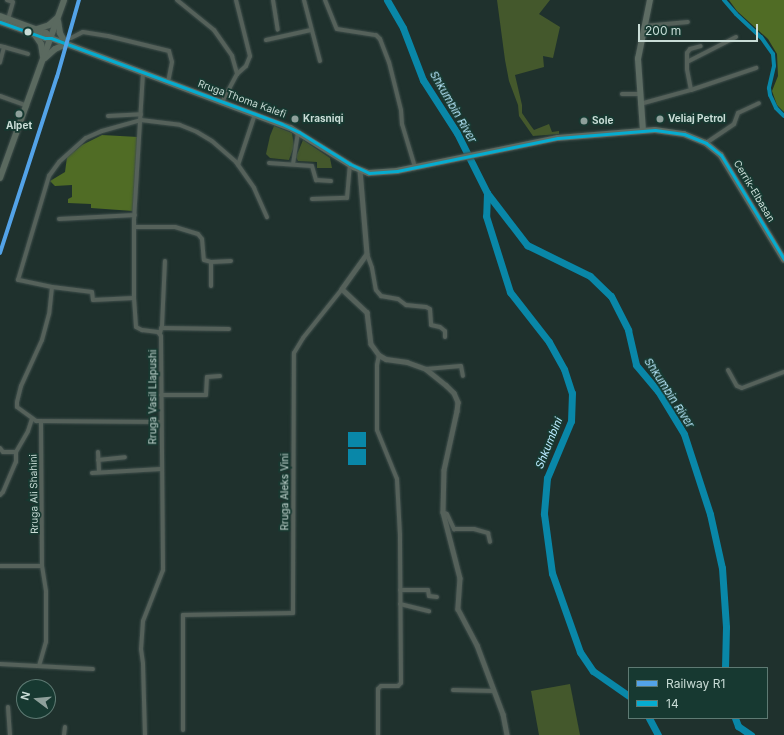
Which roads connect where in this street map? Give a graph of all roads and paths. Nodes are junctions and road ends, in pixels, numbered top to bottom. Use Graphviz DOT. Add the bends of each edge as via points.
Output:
graph roads {
  1 [pos="7,0"];
  2 [pos="64,0"];
  3 [pos="177,0"];
  4 [pos="236,0"];
  5 [pos="273,0"];
  6 [pos="304,0"];
  7 [pos="325,0"];
  8 [pos="650,0"];
  9 [pos="0,16"];
  10 [pos="58,17"];
  11 [pos="8,18"];
  12 [pos="0,22"];
  13 [pos="688,22"];
  14 [pos="644,26"];
  15 [pos="278,30"];
  16 [pos="310,30"];
  17 [pos="36,32"];
  18 [pos="736,37"];
  19 [pos="51,38"];
  20 [pos="71,38"];
  21 [pos="266,40"];
  22 [pos="66,44"];
  23 [pos="2,46"];
  24 [pos="702,46"];
  25 [pos="28,54"];
  26 [pos="44,59"];
  27 [pos="320,60"];
  28 [pos="0,62"];
  29 [pos="687,62"];
  30 [pos="756,68"];
  31 [pos="143,73"];
  32 [pos="237,74"];
  33 [pos="168,82"];
  34 [pos="691,90"];
  35 [pos="622,94"];
  36 [pos="640,94"];
  37 [pos="0,96"];
  38 [pos="222,102"];
  39 [pos="759,103"];
  40 [pos="640,104"];
  41 [pos="27,106"];
  42 [pos="141,114"];
  43 [pos="255,114"];
  44 [pos="108,116"];
  45 [pos="141,120"];
  46 [pos="642,131"];
  47 [pos="298,132"];
  48 [pos="706,143"];
  49 [pos="269,163"];
  50 [pos="293,164"];
  51 [pos="350,164"];
  52 [pos="238,165"];
  53 [pos="422,165"];
  54 [pos="415,167"];
  55 [pos="1,170"];
  56 [pos="360,170"];
  57 [pos="0,178"];
  58 [pos="331,181"];
  59 [pos="312,199"];
  60 [pos="135,215"];
  61 [pos="267,217"];
  62 [pos="59,219"];
  63 [pos="135,227"];
  64 [pos="782,250"];
  65 [pos="367,254"];
  66 [pos="784,259"];
  67 [pos="165,261"];
  68 [pos="231,261"];
  69 [pos="211,262"];
  70 [pos="211,286"];
  71 [pos="52,287"];
  72 [pos="342,289"];
  73 [pos="134,298"];
  74 [pos="229,328"];
  75 [pos="160,331"];
  76 [pos="445,337"];
  77 [pos="379,355"];
  78 [pos="426,369"];
  79 [pos="728,370"];
  80 [pos="784,372"];
  81 [pos="220,376"];
  82 [pos="463,376"];
  83 [pos="161,395"];
  84 [pos="32,419"];
  85 [pos="41,421"];
  86 [pos="161,422"];
  87 [pos="0,448"];
  88 [pos="16,452"];
  89 [pos="98,452"];
  90 [pos="125,457"];
  91 [pos="98,460"];
  92 [pos="161,469"];
  93 [pos="92,472"];
  94 [pos="99,472"];
  95 [pos="0,495"];
  96 [pos="443,512"];
  97 [pos="490,542"];
  98 [pos="0,566"];
  99 [pos="42,566"];
  100 [pos="400,590"];
  101 [pos="437,597"];
  102 [pos="400,604"];
  103 [pos="428,611"];
  104 [pos="0,664"];
  105 [pos="39,666"];
  106 [pos="93,669"];
  107 [pos="453,690"];
  108 [pos="494,691"];
  109 [pos="8,706"];
  110 [pos="65,727"];
  111 [pos="183,730"];
  112 [pos="10,735"];
  113 [pos="64,735"];
  114 [pos="145,735"];
  115 [pos="378,735"];
  116 [pos="506,735"];
  1 -- 11 [label="street" via="13,2"];
  2 -- 10 [label="main road"];
  3 -- 32 [label="street" via="214,30 225,43"];
  4 -- 32 [label="street" via="250,56 246,66"];
  5 -- 15 [label="street"];
  6 -- 16 [label="street"];
  7 -- 54 [label="street" via="338,29 376,35 380,39 389,62 402,124"];
  8 -- 14 [label="main road"];
  9 -- 11 [label="main road, Rruga Thoma Kalefi"];
  10 -- 17 [label="main road"];
  10 -- 19 [label="main road"];
  10 -- 22 [label="main road" via="60,33"];
  11 -- 17 [label="main road, Rruga Thoma Kalefi"];
  12 -- 17 [label="main road, Rruga Thoma Kalefi"];
  13 -- 14 [label="street"];
  14 -- 36 [label="main road" via="638,59"];
  16 -- 21 [label="street"];
  16 -- 27 [label="street"];
  17 -- 19 [label="main road, Rruga Thoma Kalefi" via="46,33"];
  17 -- 26 [label="main road"];
  18 -- 29 [label="street"];
  19 -- 22 [label="main road, Rruga Thoma Kalefi"];
  19 -- 26 [label="main road"];
  20 -- 33 [label="street" via="82,32 169,51 172,62"];
  22 -- 26 [label="main road" via="55,49"];
  22 -- 31 [label="main road, Rruga Thoma Kalefi"];
  23 -- 25 [label="street"];
  23 -- 28 [label="street"];
  24 -- 29 [label="street" via="689,50"];
  26 -- 41 [label="main road"];
  29 -- 34 [label="street"];
  30 -- 34 [label="street"];
  31 -- 33 [label="main road, Rruga Thoma Kalefi"];
  31 -- 42 [label="street"];
  32 -- 38 [label="street"];
  33 -- 38 [label="main road, Rruga Thoma Kalefi"];
  34 -- 40 [label="street"];
  35 -- 36 [label="street"];
  36 -- 40 [label="main road"];
  37 -- 41 [label="street"];
  38 -- 43 [label="main road, Rruga Thoma Kalefi"];
  39 -- 48 [label="street" via="738,113 734,124"];
  40 -- 46 [label="main road"];
  41 -- 55 [label="main road"];
  42 -- 44 [label="street"];
  42 -- 45 [label="street"];
  43 -- 47 [label="main road, Rruga Thoma Kalefi"];
  43 -- 52 [label="street"];
  45 -- 52 [label="street" via="180,125 197,132 220,147"];
  45 -- 60 [label="street"];
  45 -- 71 [label="street" via="86,138 72,148 49,176 18,280"];
  46 -- 48 [label="main road, Cerrik-Elbasan" via="674,131"];
  46 -- 53 [label="main road, Cerrik-Elbasan" via="558,138"];
  47 -- 50 [label="street"];
  47 -- 51 [label="main road, Rruga Thoma Kalefi"];
  48 -- 64 [label="main road, Cerrik-Elbasan" via="727,163"];
  49 -- 50 [label="street"];
  50 -- 58 [label="street" via="312,166 316,180"];
  51 -- 56 [label="main road, Rruga Thoma Kalefi"];
  51 -- 59 [label="street" via="347,198"];
  52 -- 61 [label="street" via="254,188"];
  53 -- 54 [label="main road, Rruga Thoma Kalefi"];
  54 -- 56 [label="main road, Rruga Thoma Kalefi" via="383,173"];
  55 -- 57 [label="main road"];
  56 -- 65 [label="street"];
  60 -- 62 [label="street"];
  60 -- 63 [label="street"];
  63 -- 69 [label="street" via="175,228 198,234 202,239 204,260"];
  63 -- 73 [label="street"];
  64 -- 66 [label="main road, Cerrik-Elbasan"];
  65 -- 72 [label="street, Rruga Aleks Vini"];
  65 -- 76 [label="street" via="376,290 381,296 398,299 406,305 430,309 431,325 445,331"];
  67 -- 75 [label="street, Rruga Vasil Llapushi"];
  68 -- 69 [label="street"];
  69 -- 70 [label="street"];
  71 -- 73 [label="street" via="92,292 92,299 95,300"];
  71 -- 84 [label="street" via="49,314 42,340 16,402 17,407"];
  72 -- 77 [label="street" via="367,312 371,344"];
  72 -- 111 [label="street, Rruga Aleks Vini" via="294,353 293,613 183,615"];
  73 -- 75 [label="street" via="136,326 142,330"];
  74 -- 75 [label="street"];
  75 -- 83 [label="street, Rruga Vasil Llapushi"];
  77 -- 78 [label="street"];
  77 -- 100 [label="street" via="377,430 397,476"];
  78 -- 82 [label="street" via="461,366"];
  78 -- 96 [label="street" via="454,393 458,402 444,470"];
  79 -- 80 [label="street" via="737,386 742,388"];
  81 -- 83 [label="street" via="207,376 206,395"];
  83 -- 86 [label="street, Rruga Vasil Llapushi"];
  84 -- 85 [label="street"];
  84 -- 88 [label="street"];
  85 -- 86 [label="street"];
  85 -- 99 [label="street, Rruga Ali Shahini"];
  86 -- 92 [label="street, Rruga Vasil Llapushi"];
  87 -- 88 [label="street" via="3,452"];
  88 -- 95 [label="street" via="16,462"];
  89 -- 91 [label="street"];
  90 -- 91 [label="street"];
  91 -- 94 [label="street"];
  92 -- 94 [label="street"];
  92 -- 114 [label="street, Rruga Vasil Llapushi" via="163,570 146,608 142,625"];
  93 -- 94 [label="street"];
  96 -- 97 [label="street" via="447,514 454,529 474,529 488,533"];
  96 -- 108 [label="street" via="460,578 458,610 477,645"];
  98 -- 99 [label="street"];
  99 -- 105 [label="street, Rruga Ali Shahini" via="46,591 46,642"];
  100 -- 101 [label="street" via="428,590 429,596"];
  100 -- 102 [label="street"];
  102 -- 103 [label="street"];
  102 -- 115 [label="street" via="401,683 398,686 381,686 378,689"];
  104 -- 105 [label="street"];
  105 -- 106 [label="street"];
  107 -- 108 [label="street"];
  108 -- 116 [label="street" via="503,714"];
  109 -- 112 [label="street"];
  110 -- 113 [label="street"];
}
